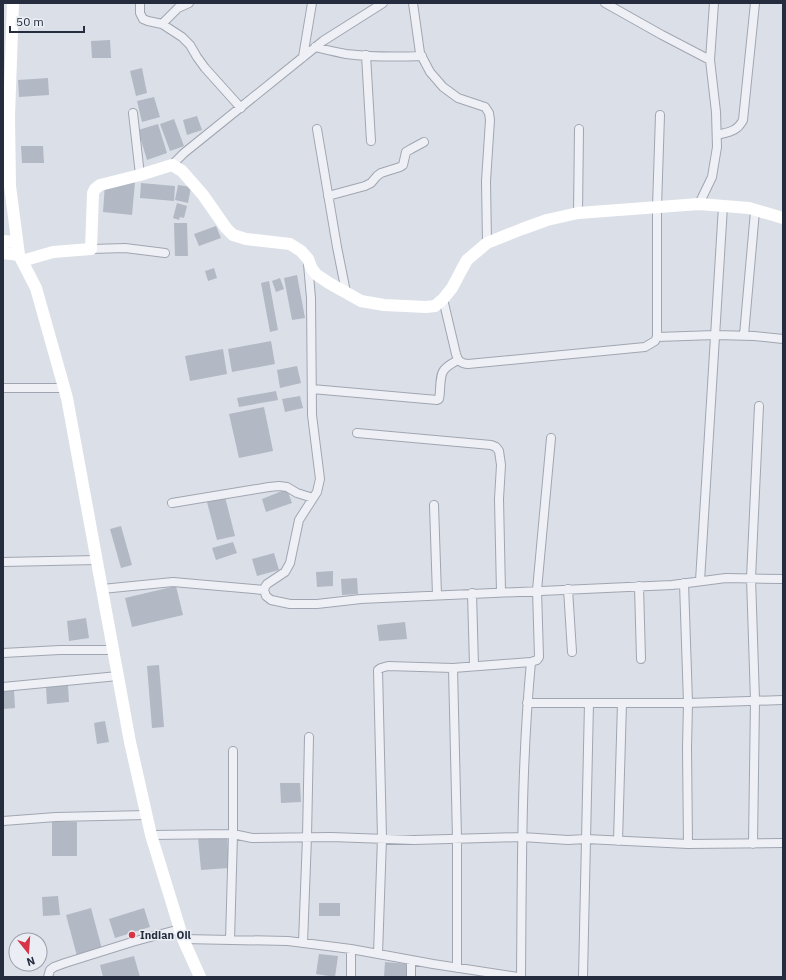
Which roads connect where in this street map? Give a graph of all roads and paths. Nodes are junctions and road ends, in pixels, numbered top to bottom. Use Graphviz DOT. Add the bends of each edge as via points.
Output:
graph roads {
  1 [pos="13,3"];
  2 [pos="140,3"];
  3 [pos="189,3"];
  4 [pos="312,3"];
  5 [pos="382,3"];
  6 [pos="413,3"];
  7 [pos="605,3"];
  8 [pos="714,3"];
  9 [pos="755,3"];
  10 [pos="616,6"];
  11 [pos="162,24"];
  12 [pos="315,48"];
  13 [pos="366,56"];
  14 [pos="422,56"];
  15 [pos="303,57"];
  16 [pos="710,60"];
  17 [pos="241,108"];
  18 [pos="133,113"];
  19 [pos="660,115"];
  20 [pos="317,129"];
  21 [pos="579,130"];
  22 [pos="717,136"];
  23 [pos="371,141"];
  24 [pos="424,142"];
  25 [pos="172,165"];
  26 [pos="140,175"];
  27 [pos="328,196"];
  28 [pos="699,204"];
  29 [pos="723,206"];
  30 [pos="657,207"];
  31 [pos="756,210"];
  32 [pos="578,213"];
  33 [pos="783,218"];
  34 [pos="3,242"];
  35 [pos="17,242"];
  36 [pos="487,243"];
  37 [pos="91,249"];
  38 [pos="3,253"];
  39 [pos="165,253"];
  40 [pos="20,258"];
  41 [pos="308,259"];
  42 [pos="346,292"];
  43 [pos="443,298"];
  44 [pos="715,335"];
  45 [pos="744,336"];
  46 [pos="656,337"];
  47 [pos="783,338"];
  48 [pos="458,360"];
  49 [pos="3,388"];
  50 [pos="64,388"];
  51 [pos="312,389"];
  52 [pos="758,406"];
  53 [pos="357,433"];
  54 [pos="551,438"];
  55 [pos="313,498"];
  56 [pos="172,503"];
  57 [pos="434,505"];
  58 [pos="97,560"];
  59 [pos="3,562"];
  60 [pos="751,578"];
  61 [pos="783,579"];
  62 [pos="700,581"];
  63 [pos="684,583"];
  64 [pos="639,586"];
  65 [pos="102,589"];
  66 [pos="568,589"];
  67 [pos="264,590"];
  68 [pos="537,590"];
  69 [pos="501,592"];
  70 [pos="472,593"];
  71 [pos="437,595"];
  72 [pos="113,650"];
  73 [pos="572,652"];
  74 [pos="3,653"];
  75 [pos="641,659"];
  76 [pos="531,662"];
  77 [pos="474,666"];
  78 [pos="453,668"];
  79 [pos="118,676"];
  80 [pos="3,687"];
  81 [pos="755,700"];
  82 [pos="783,700"];
  83 [pos="688,702"];
  84 [pos="527,703"];
  85 [pos="589,703"];
  86 [pos="622,703"];
  87 [pos="309,738"];
  88 [pos="233,751"];
  89 [pos="147,815"];
  90 [pos="3,821"];
  91 [pos="233,834"];
  92 [pos="151,835"];
  93 [pos="307,837"];
  94 [pos="522,837"];
  95 [pos="382,838"];
  96 [pos="457,838"];
  97 [pos="586,839"];
  98 [pos="618,841"];
  99 [pos="783,843"];
  100 [pos="688,844"];
  101 [pos="753,844"];
  102 [pos="182,934"];
  103 [pos="230,940"];
  104 [pos="303,943"];
  105 [pos="351,949"];
  106 [pos="378,954"];
  107 [pos="411,960"];
  108 [pos="457,968"];
  109 [pos="472,974"];
  110 [pos="48,977"];
  111 [pos="200,977"];
  112 [pos="351,977"];
  113 [pos="411,977"];
  114 [pos="518,977"];
  115 [pos="521,977"];
  116 [pos="583,977"];
  1 -- 35 [label="main road" via="9,116 10,186"];
  2 -- 11 [label="street" via="143,19"];
  3 -- 11 [label="street" via="178,8"];
  4 -- 15 [label="street"];
  5 -- 12 [label="street"];
  6 -- 14 [label="street"];
  7 -- 10 [label="street"];
  8 -- 16 [label="street"];
  9 -- 22 [label="street" via="743,120 735,130"];
  10 -- 16 [label="street" via="662,35"];
  11 -- 17 [label="street" via="190,45 196,57"];
  12 -- 13 [label="street"];
  12 -- 15 [label="street"];
  13 -- 14 [label="street"];
  13 -- 23 [label="street"];
  14 -- 36 [label="street" via="430,72 443,88 458,98 486,107 489,113"];
  15 -- 17 [label="street"];
  16 -- 22 [label="street"];
  17 -- 25 [label="street"];
  18 -- 26 [label="street"];
  19 -- 30 [label="street"];
  20 -- 27 [label="street"];
  21 -- 32 [label="street"];
  22 -- 28 [label="street" via="712,177"];
  24 -- 27 [label="street" via="406,152 403,165 400,167 381,173 365,186"];
  25 -- 26 [label="main road"];
  25 -- 41 [label="main road" via="182,171 204,195 233,236 290,244"];
  26 -- 37 [label="main road" via="100,185 93,193"];
  27 -- 42 [label="street"];
  28 -- 29 [label="main road"];
  28 -- 30 [label="main road"];
  29 -- 31 [label="main road"];
  29 -- 44 [label="street"];
  30 -- 32 [label="main road"];
  30 -- 46 [label="street"];
  31 -- 33 [label="main road"];
  31 -- 45 [label="street"];
  32 -- 36 [label="main road" via="547,220"];
  34 -- 35 [label="main road"];
  35 -- 40 [label="main road"];
  36 -- 43 [label="main road" via="468,260 452,288"];
  37 -- 39 [label="street" via="125,248"];
  37 -- 40 [label="main road"];
  38 -- 40 [label="main road"];
  40 -- 50 [label="main road" via="36,288"];
  41 -- 42 [label="main road" via="317,275"];
  41 -- 51 [label="street" via="312,298"];
  42 -- 43 [label="main road" via="361,301 384,305 435,306"];
  43 -- 48 [label="street"];
  44 -- 45 [label="street"];
  44 -- 46 [label="street"];
  44 -- 62 [label="street"];
  45 -- 47 [label="street"];
  46 -- 48 [label="street" via="655,342 645,346 468,364 462,364"];
  48 -- 51 [label="street" via="443,371 437,400"];
  49 -- 50 [label="street"];
  50 -- 58 [label="main road"];
  51 -- 55 [label="street" via="312,415 320,479"];
  52 -- 60 [label="street"];
  53 -- 69 [label="street" via="496,447 501,465"];
  54 -- 68 [label="street"];
  55 -- 56 [label="street" via="279,486"];
  55 -- 67 [label="street" via="299,520 290,563 285,572"];
  57 -- 71 [label="street"];
  58 -- 59 [label="street"];
  58 -- 65 [label="main road"];
  60 -- 61 [label="street"];
  60 -- 62 [label="street"];
  60 -- 81 [label="street"];
  62 -- 63 [label="street"];
  63 -- 64 [label="street"];
  63 -- 83 [label="street"];
  64 -- 66 [label="street"];
  64 -- 75 [label="street"];
  65 -- 67 [label="street" via="173,582"];
  65 -- 72 [label="main road"];
  66 -- 68 [label="street"];
  66 -- 73 [label="street"];
  67 -- 71 [label="street" via="271,600 290,604"];
  68 -- 69 [label="street"];
  68 -- 76 [label="street" via="539,657"];
  69 -- 70 [label="street"];
  70 -- 71 [label="street"];
  70 -- 77 [label="street"];
  72 -- 74 [label="street"];
  72 -- 79 [label="main road"];
  76 -- 77 [label="street"];
  76 -- 84 [label="street"];
  77 -- 78 [label="street"];
  78 -- 95 [label="street" via="388,666 378,670"];
  78 -- 96 [label="street"];
  79 -- 80 [label="street"];
  79 -- 89 [label="main road"];
  81 -- 82 [label="street"];
  81 -- 83 [label="street"];
  81 -- 101 [label="street"];
  83 -- 86 [label="street"];
  83 -- 100 [label="street"];
  84 -- 85 [label="street"];
  84 -- 94 [label="street"];
  85 -- 86 [label="street"];
  85 -- 97 [label="street"];
  86 -- 98 [label="street"];
  87 -- 93 [label="street"];
  88 -- 91 [label="street"];
  89 -- 90 [label="street"];
  89 -- 92 [label="main road"];
  91 -- 92 [label="street"];
  91 -- 93 [label="street" via="252,838"];
  91 -- 103 [label="street"];
  92 -- 102 [label="main road"];
  93 -- 95 [label="street"];
  93 -- 104 [label="street"];
  94 -- 96 [label="street"];
  94 -- 97 [label="street"];
  94 -- 115 [label="street"];
  95 -- 96 [label="street"];
  95 -- 106 [label="street"];
  96 -- 108 [label="street"];
  97 -- 98 [label="street"];
  97 -- 116 [label="street"];
  98 -- 100 [label="street"];
  99 -- 101 [label="street"];
  100 -- 101 [label="street"];
  102 -- 103 [label="street"];
  102 -- 110 [label="street" via="132,942 65,963 50,970"];
  102 -- 111 [label="main road"];
  103 -- 104 [label="street"];
  104 -- 105 [label="street"];
  105 -- 106 [label="street"];
  105 -- 112 [label="street"];
  106 -- 107 [label="street"];
  107 -- 108 [label="street"];
  107 -- 113 [label="street"];
  108 -- 109 [label="street"];
  109 -- 114 [label="street"];
}
